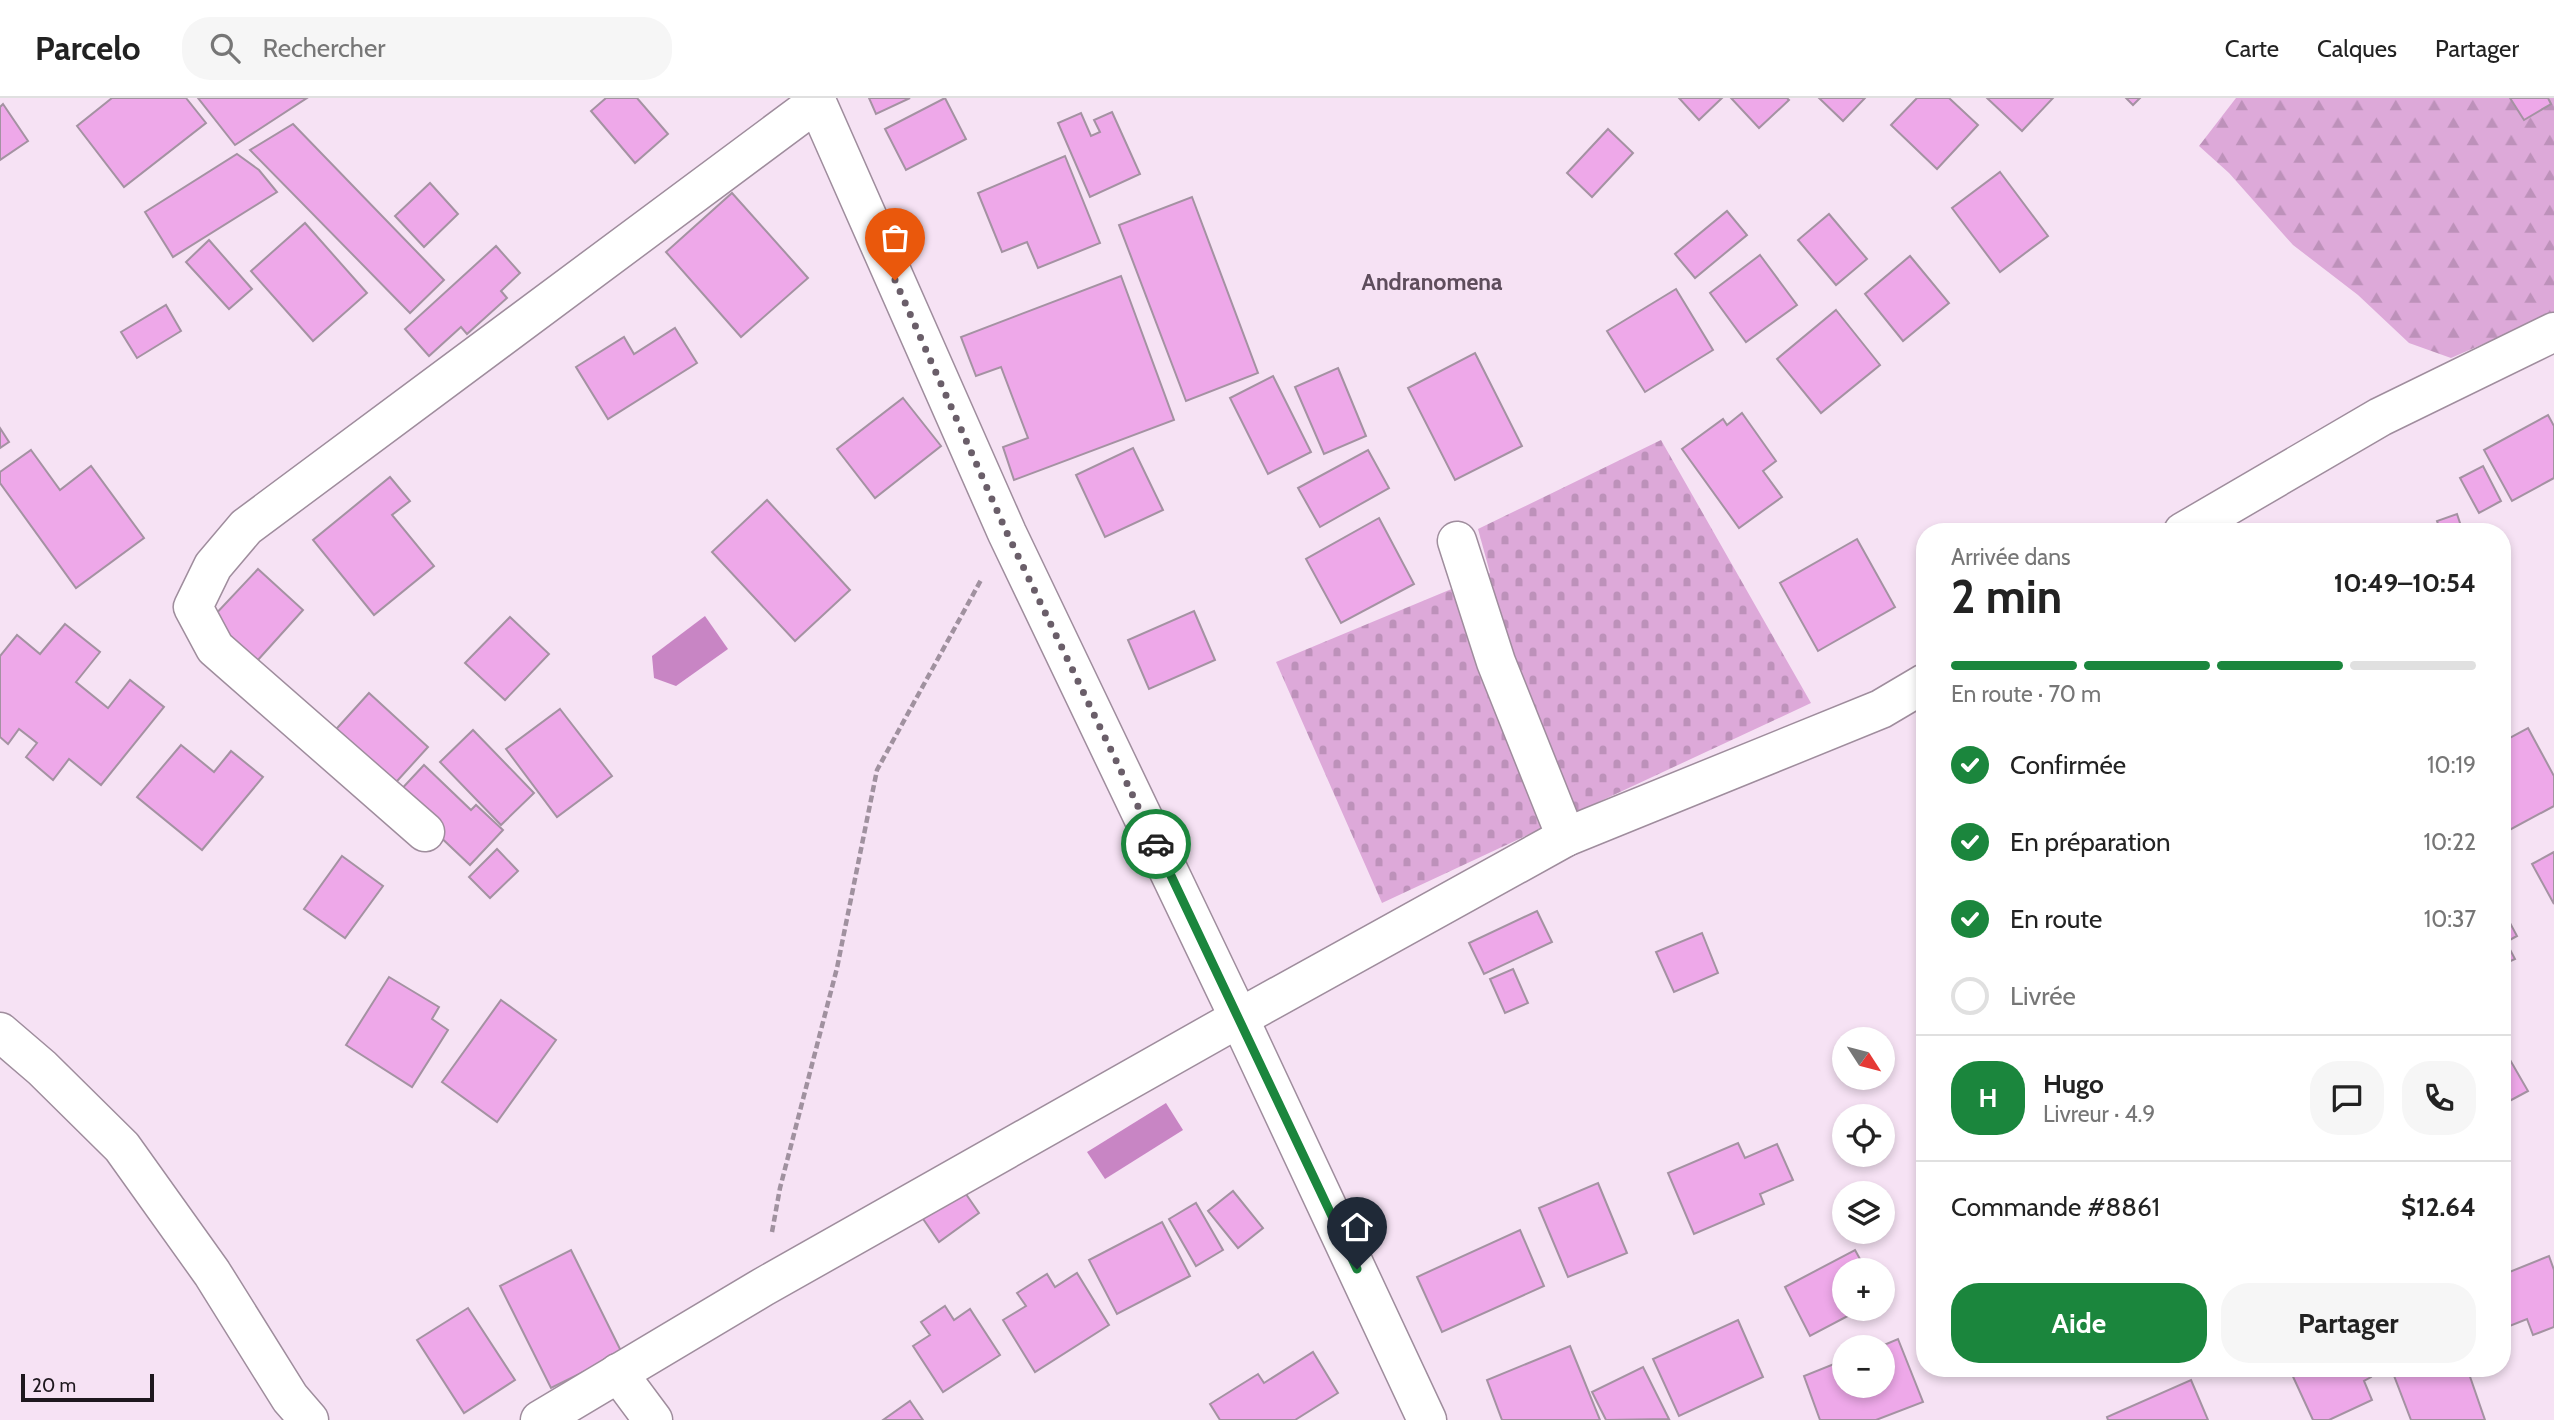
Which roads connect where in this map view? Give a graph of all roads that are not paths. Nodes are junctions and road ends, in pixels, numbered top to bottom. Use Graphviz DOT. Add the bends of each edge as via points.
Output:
graph roads {
  1 [pos="816,100"];
  2 [pos="2554,332"];
  3 [pos="2198,523"];
  4 [pos="1457,541"];
  5 [pos="1916,688"];
  6 [pos="425,832"];
  7 [pos="1566,837"];
  8 [pos="1239,1018"];
  9 [pos="0,1032"];
  10 [pos="618,1373"];
  11 [pos="309,1420"];
  12 [pos="540,1420"];
  13 [pos="653,1420"];
  14 [pos="1427,1420"];
  1 -- 6 [label="street" via="246,527 213,566 193,607 215,648"];
  1 -- 8 [label="street" via="1007,533"];
  2 -- 3 [label="street" via="2380,417"];
  4 -- 7 [label="street" via="1496,662"];
  5 -- 7 [label="street" via="1881,709"];
  7 -- 8 [label="street"];
  8 -- 10 [label="street"];
  8 -- 14 [label="street"];
  9 -- 11 [label="street" via="122,1147"];
  10 -- 12 [label="street"];
  10 -- 13 [label="street"];
}
